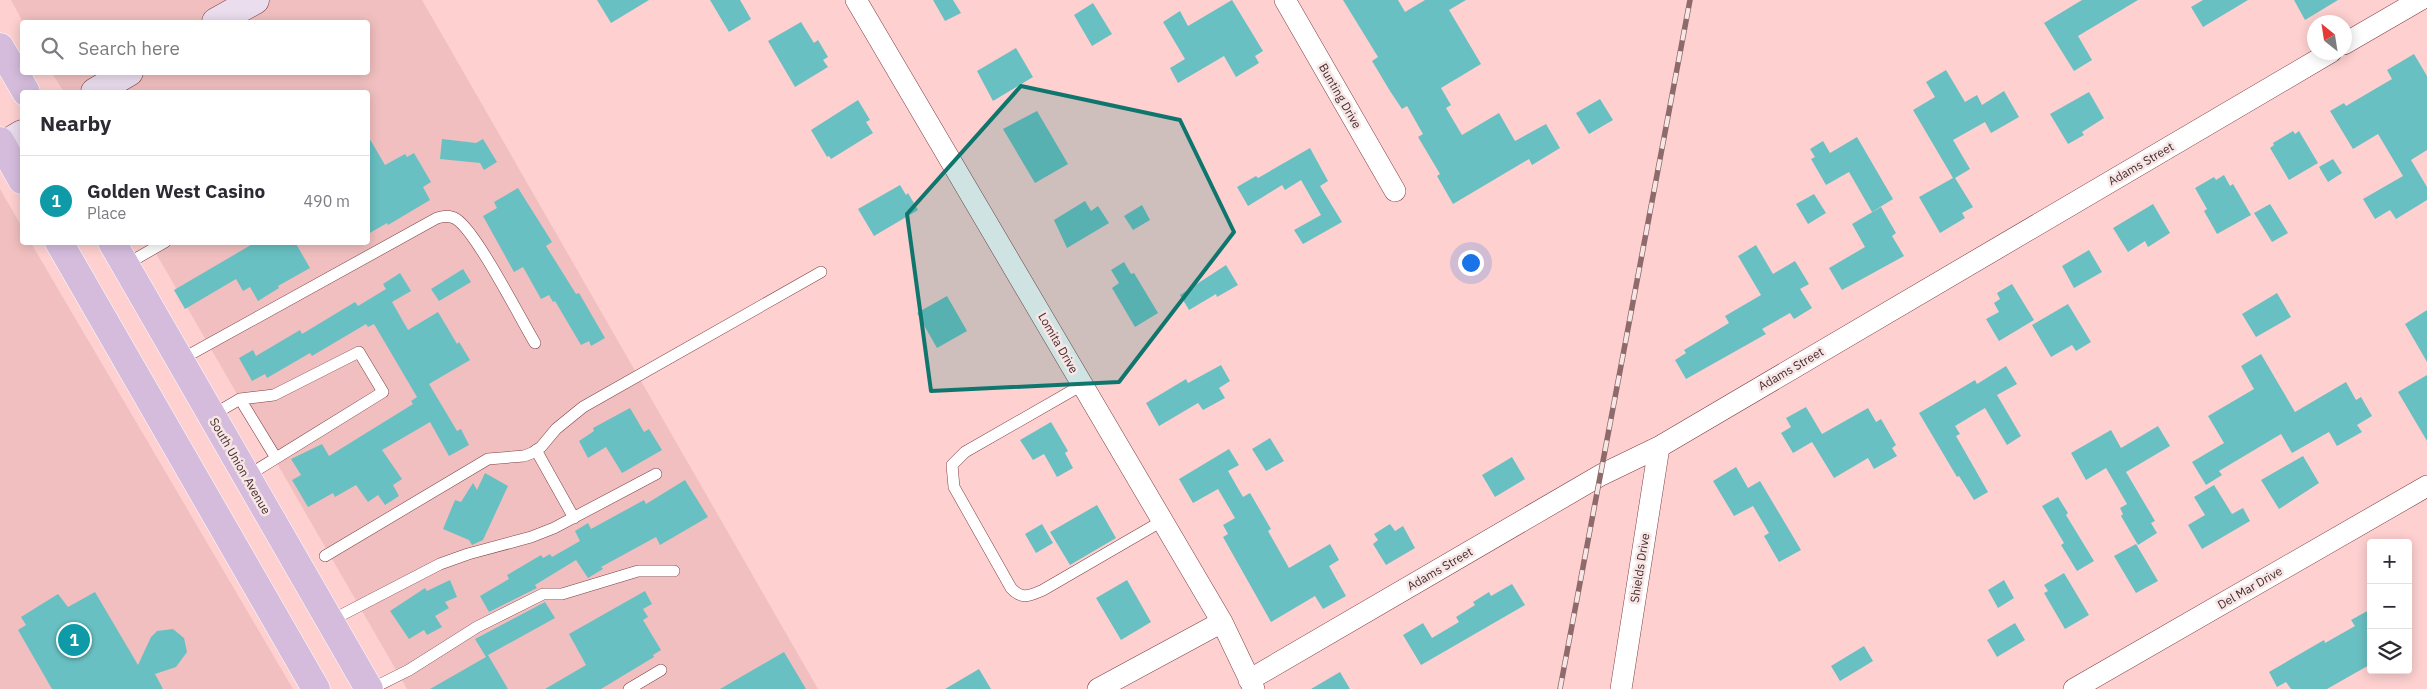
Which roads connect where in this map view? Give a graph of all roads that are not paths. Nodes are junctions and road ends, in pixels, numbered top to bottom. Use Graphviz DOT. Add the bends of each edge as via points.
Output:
graph roads {
  1 [pos="255,0"];
  2 [pos="856,0"];
  3 [pos="1286,0"];
  4 [pos="2420,0"];
  5 [pos="220,20"];
  6 [pos="2352,39"];
  7 [pos="0,47"];
  8 [pos="2317,60"];
  9 [pos="124,75"];
  10 [pos="25,90"];
  11 [pos="98,90"];
  12 [pos="6,142"];
  13 [pos="20,175"];
  14 [pos="1395,191"];
  15 [pos="61,245"];
  16 [pos="153,245"];
  17 [pos="118,254"];
  18 [pos="821,272"];
  19 [pos="535,343"];
  20 [pos="180,360"];
  21 [pos="1082,385"];
  22 [pos="240,399"];
  23 [pos="211,416"];
  24 [pos="1659,447"];
  25 [pos="536,450"];
  26 [pos="276,458"];
  27 [pos="656,474"];
  28 [pos="247,476"];
  29 [pos="2427,486"];
  30 [pos="574,518"];
  31 [pos="1162,521"];
  32 [pos="325,556"];
  33 [pos="674,571"];
  34 [pos="330,621"];
  35 [pos="1222,622"];
  36 [pos="661,670"];
  37 [pos="1252,685"];
  38 [pos="316,689"];
  39 [pos="370,689"];
  40 [pos="629,689"];
  41 [pos="1098,689"];
  42 [pos="1621,689"];
  43 [pos="2074,689"];
  1 -- 5 [label="street"];
  2 -- 21 [label="street, Lomita Drive"];
  3 -- 14 [label="street, Bunting Drive"];
  4 -- 6 [label="street"];
  7 -- 10 [label="main road"];
  8 -- 24 [label="street, Adams Street"];
  9 -- 11 [label="street"];
  12 -- 13 [label="main road"];
  15 -- 38 [label="main road"];
  16 -- 17 [label="lane"];
  17 -- 20 [label="main road, South Union Avenue"];
  18 -- 25 [label="lane" via="583,407 556,428"];
  19 -- 20 [label="lane" via="470,233 455,217 447,216 437,218"];
  20 -- 23 [label="main road, South Union Avenue"];
  21 -- 31 [label="street, Lomita Drive"];
  21 -- 31 [label="lane" via="964,452 952,466 954,487 1011,588 1018,596 1025,597 1051,586"];
  22 -- 23 [label="lane"];
  22 -- 26 [label="lane"];
  22 -- 26 [label="lane" via="274,395 358,352 383,392"];
  23 -- 28 [label="main road, South Union Avenue"];
  24 -- 37 [label="street, Adams Street" via="1601,475"];
  24 -- 42 [label="street, Shields Drive"];
  25 -- 30 [label="lane"];
  25 -- 32 [label="lane" via="524,456 488,459"];
  26 -- 28 [label="lane"];
  27 -- 30 [label="lane"];
  28 -- 34 [label="main road, South Union Avenue"];
  29 -- 43 [label="street, Del Mar Drive"];
  30 -- 34 [label="lane" via="532,537 440,564"];
  31 -- 35 [label="street, Lomita Drive"];
  33 -- 39 [label="lane" via="638,571 562,594 543,594"];
  34 -- 39 [label="main road, South Union Avenue"];
  35 -- 37 [label="street, Lomita Drive"];
  35 -- 41 [label="street"];
  36 -- 40 [label="lane"];
}
